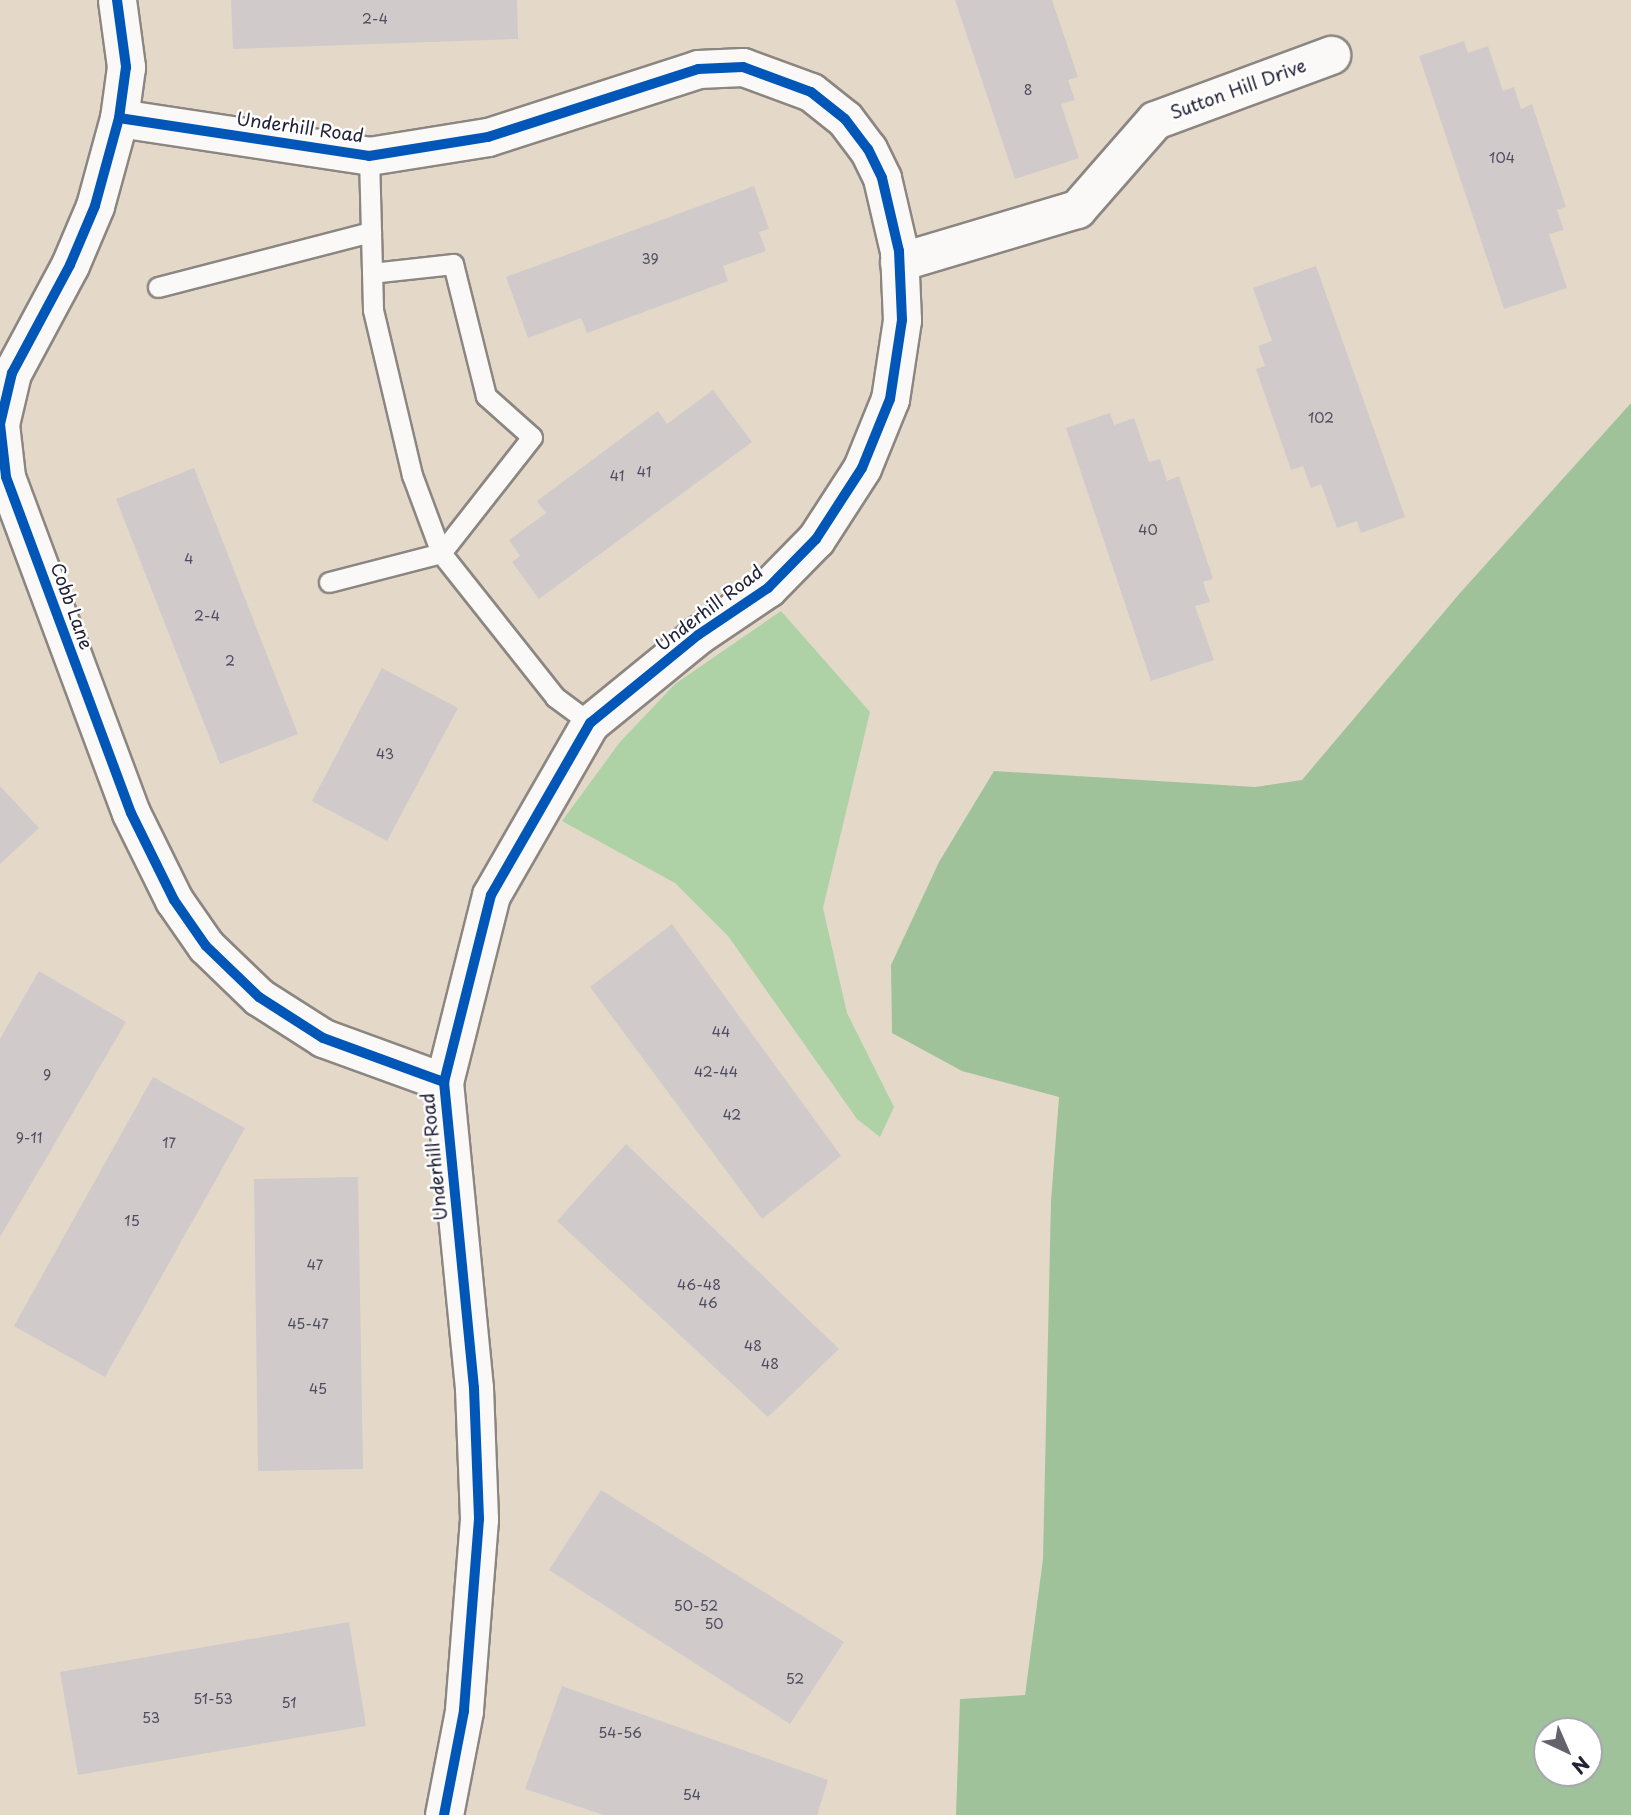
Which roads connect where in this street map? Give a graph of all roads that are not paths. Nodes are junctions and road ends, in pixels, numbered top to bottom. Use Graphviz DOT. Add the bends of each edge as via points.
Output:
graph roads {
  1 [pos="117,0"];
  2 [pos="1331,55"];
  3 [pos="119,118"];
  4 [pos="369,156"];
  5 [pos="371,232"];
  6 [pos="899,262"];
  7 [pos="372,273"];
  8 [pos="158,287"];
  9 [pos="441,553"];
  10 [pos="330,582"];
  11 [pos="590,723"];
  12 [pos="444,1082"];
  13 [pos="444,1815"];
  1 -- 3 [label="street, Cobb Lane" via="126,68"];
  2 -- 6 [label="street, Sutton Hill Drive" via="1155,120 1077,209"];
  3 -- 4 [label="street, Underhill Road"];
  3 -- 12 [label="street, Cobb Lane" via="95,206 70,265 12,373 0,424 6,477 131,813 174,900 206,946 259,997 323,1038"];
  4 -- 5 [label="lane"];
  4 -- 6 [label="street, Underhill Road" via="488,137 698,69 743,67 811,92 845,119 868,149 882,178"];
  5 -- 7 [label="lane"];
  5 -- 8 [label="lane"];
  6 -- 11 [label="street, Underhill Road" via="902,320 890,399 862,468 816,539 768,588 698,635"];
  7 -- 9 [label="lane" via="373,310 386,374 412,475"];
  7 -- 9 [label="lane" via="453,264 486,396 532,437"];
  9 -- 10 [label="lane"];
  9 -- 11 [label="lane" via="555,697"];
  11 -- 12 [label="street, Underhill Road" via="491,895"];
  12 -- 13 [label="street, Underhill Road" via="474,1388 479,1519 464,1711"];
}
